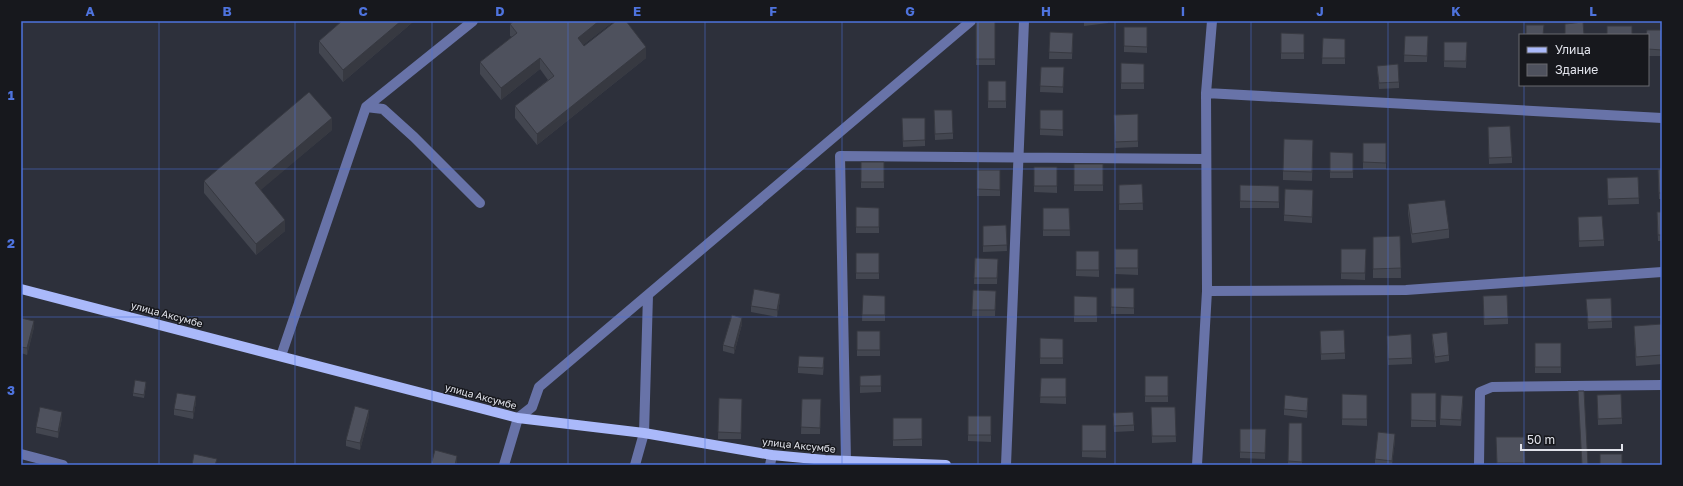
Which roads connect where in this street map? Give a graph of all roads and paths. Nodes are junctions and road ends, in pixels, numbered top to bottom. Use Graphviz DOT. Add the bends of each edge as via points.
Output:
graph roads {
  1 [pos="473,21"];
  2 [pos="971,21"];
  3 [pos="1024,21"];
  4 [pos="1212,21"];
  5 [pos="1206,93"];
  6 [pos="366,107"];
  7 [pos="1662,118"];
  8 [pos="827,142"];
  9 [pos="840,156"];
  10 [pos="1018,157"];
  11 [pos="1205,159"];
  12 [pos="480,203"];
  13 [pos="1662,272"];
  14 [pos="21,289"];
  15 [pos="1207,291"];
  16 [pos="648,295"];
  17 [pos="281,356"];
  18 [pos="1662,385"];
  19 [pos="518,418"];
  20 [pos="644,433"];
  21 [pos="21,454"];
  22 [pos="771,460"];
  23 [pos="846,461"];
  24 [pos="899,464"];
  25 [pos="63,465"];
  26 [pos="504,465"];
  27 [pos="635,465"];
  28 [pos="946,465"];
  29 [pos="1006,465"];
  30 [pos="1197,465"];
  31 [pos="1479,465"];
  1 -- 6 [label="street"];
  2 -- 8 [label="street"];
  3 -- 10 [label="street"];
  4 -- 5 [label="street"];
  5 -- 7 [label="street"];
  5 -- 11 [label="street"];
  6 -- 12 [label="street" via="383,109"];
  6 -- 17 [label="street"];
  8 -- 9 [label="street"];
  8 -- 16 [label="street"];
  9 -- 10 [label="street"];
  9 -- 23 [label="street"];
  10 -- 11 [label="street"];
  10 -- 29 [label="street"];
  11 -- 15 [label="street"];
  13 -- 15 [label="street" via="1406,290"];
  14 -- 17 [label="main road, улица Аксумбе"];
  15 -- 30 [label="street"];
  16 -- 19 [label="street" via="539,387 532,407"];
  16 -- 20 [label="street"];
  17 -- 19 [label="main road, улица Аксумбе"];
  18 -- 31 [label="street" via="1492,387 1480,392"];
  19 -- 20 [label="main road, улица Аксумбе"];
  19 -- 26 [label="street"];
  20 -- 22 [label="main road, улица Аксумбе"];
  20 -- 27 [label="street"];
  21 -- 25 [label="street"];
  22 -- 23 [label="main road, улица Аксумбе"];
  23 -- 24 [label="main road, улица Аксумбе"];
  24 -- 28 [label="main road, улица Аксумбе"];
}
